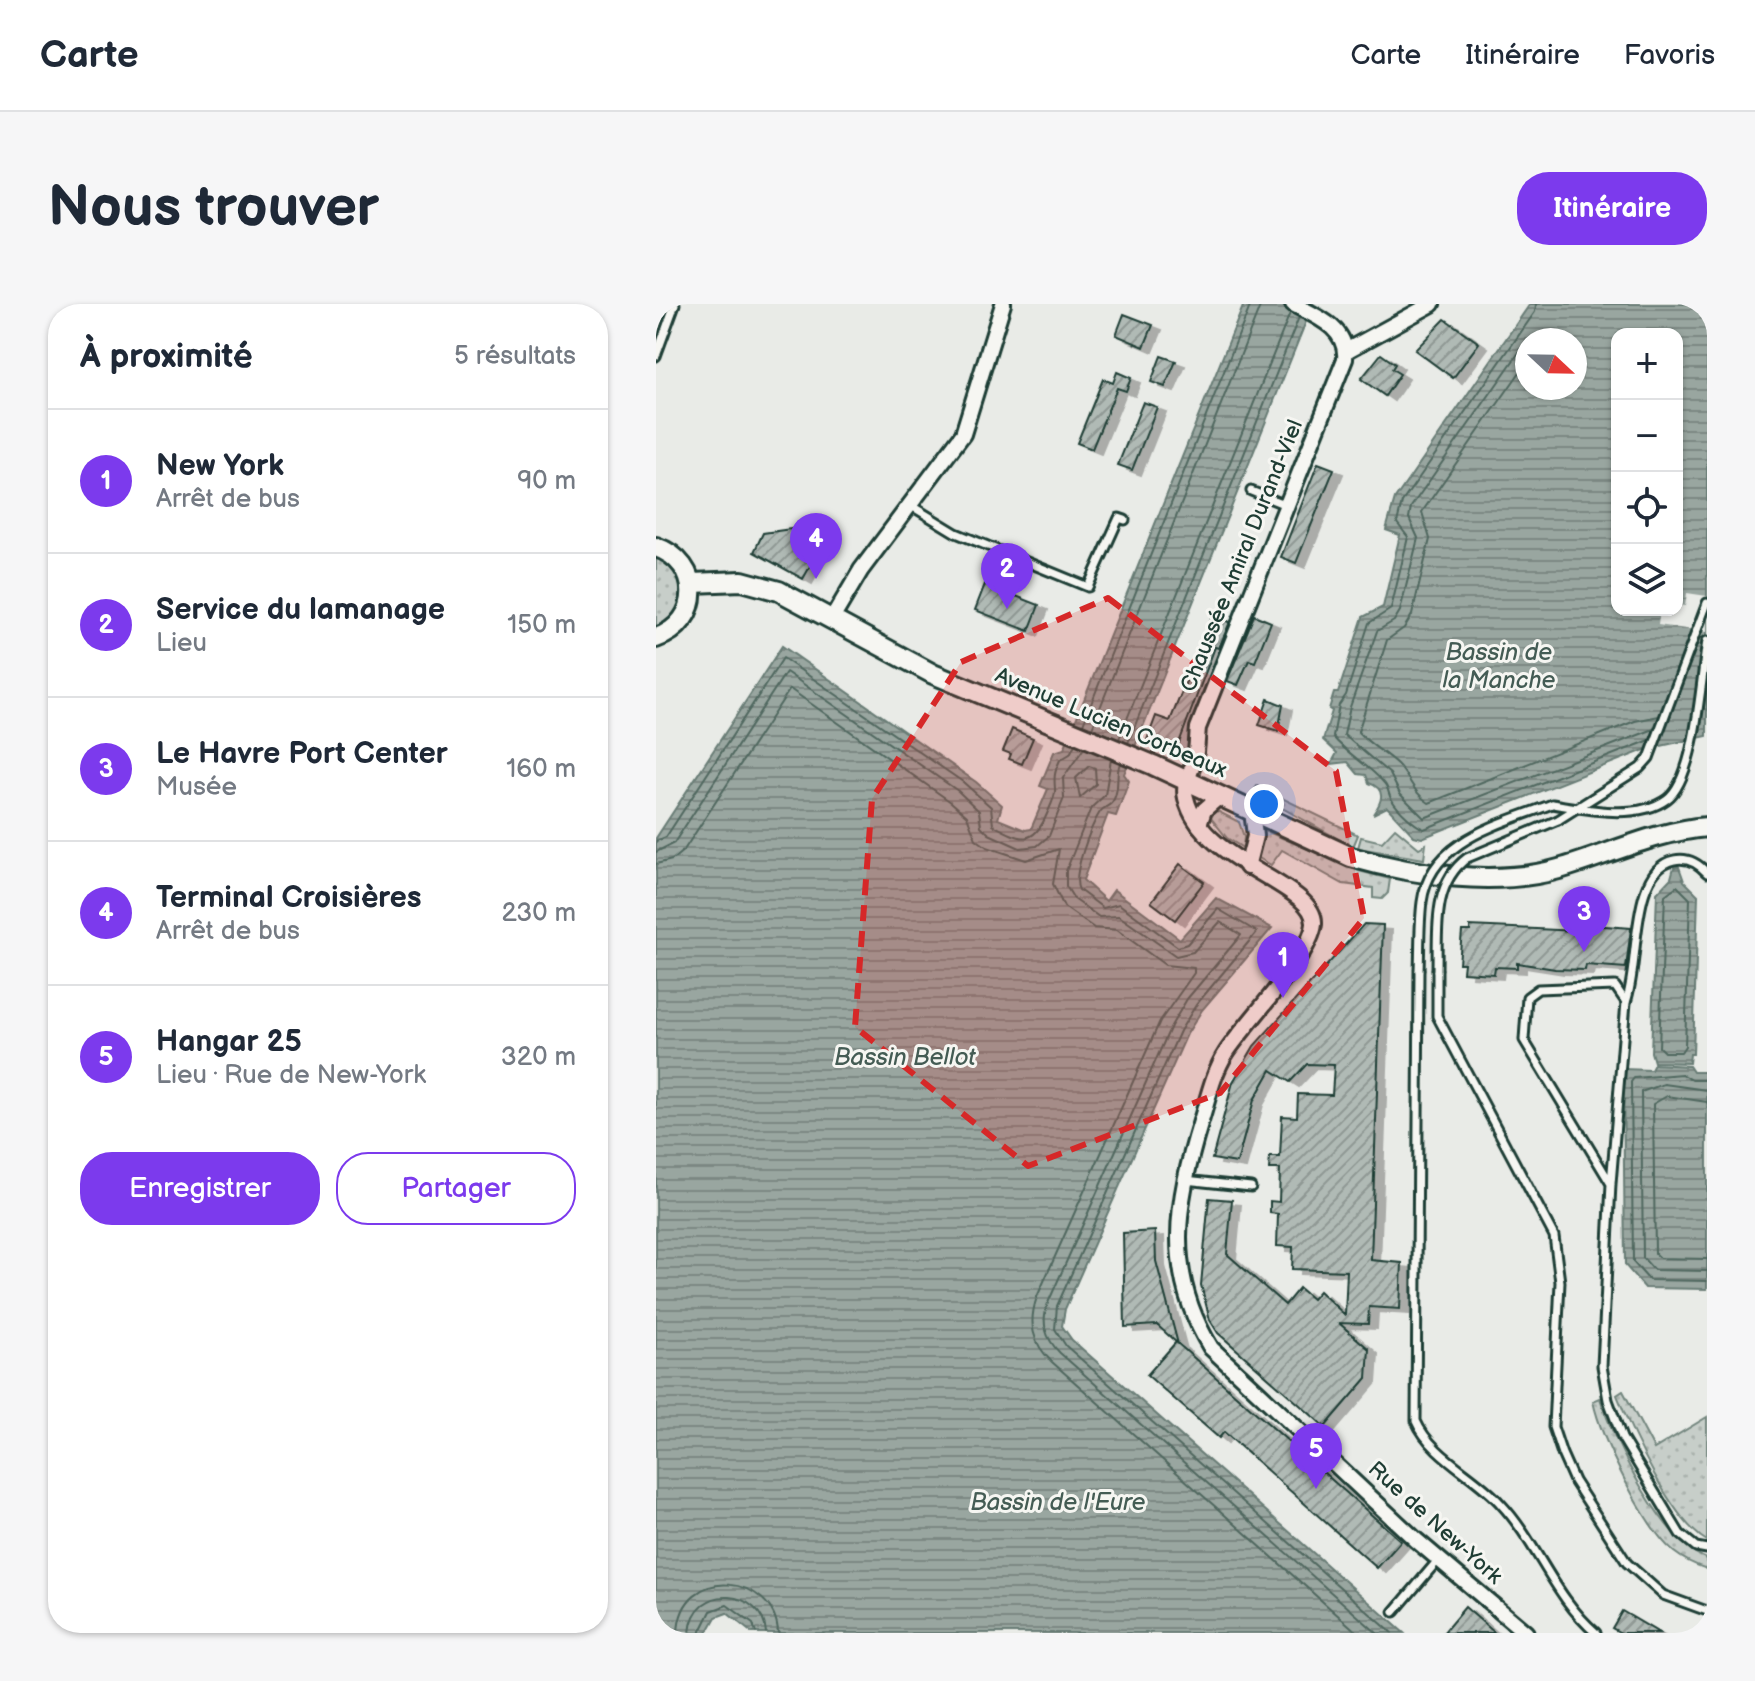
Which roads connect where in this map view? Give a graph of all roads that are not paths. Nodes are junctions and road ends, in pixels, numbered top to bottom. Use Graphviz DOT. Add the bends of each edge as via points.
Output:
graph roads {
  1 [pos="675,304"];
  2 [pos="1003,304"];
  3 [pos="1293,304"];
  4 [pos="1432,304"];
  5 [pos="1346,351"];
  6 [pos="656,356"];
  7 [pos="1251,491"];
  8 [pos="910,505"];
  9 [pos="1286,505"];
  10 [pos="1125,520"];
  11 [pos="656,547"];
  12 [pos="692,583"];
  13 [pos="1707,603"];
  14 [pos="832,619"];
  15 [pos="656,638"];
  16 [pos="1707,641"];
  17 [pos="1187,779"];
  18 [pos="1220,796"];
  19 [pos="1578,808"];
  20 [pos="1252,811"];
  21 [pos="1199,825"];
  22 [pos="1707,827"];
  23 [pos="1247,867"];
  24 [pos="1707,873"];
  25 [pos="1626,1002"];
  26 [pos="1185,1180"];
  27 [pos="1611,1184"];
  28 [pos="1251,1187"];
  29 [pos="1707,1549"];
  30 [pos="1439,1559"];
  31 [pos="1707,1611"];
  32 [pos="1394,1612"];
  33 [pos="1526,1633"];
  34 [pos="1596,1633"];
  1 -- 6 [label="lane"];
  2 -- 8 [label="street" via="963,434"];
  3 -- 5 [label="street" via="1334,328"];
  4 -- 5 [label="street"];
  5 -- 9 [label="street, Chaussée Amiral Durand-Viel"];
  7 -- 9 [label="lane"];
  8 -- 10 [label="lane" via="956,533 1088,587 1119,518"];
  8 -- 14 [label="street"];
  9 -- 17 [label="street, Chaussée Amiral Durand-Viel" via="1198,728"];
  11 -- 12 [label="main road" via="680,560"];
  12 -- 14 [label="main road, Avenue Lucien Corbeaux" via="742,581 766,586"];
  12 -- 15 [label="main road" via="688,613 668,634"];
  13 -- 19 [label="lane" via="1656,747 1640,768"];
  14 -- 17 [label="main road, Avenue Lucien Corbeaux" via="933,674"];
  16 -- 19 [label="lane" via="1692,739 1676,790 1647,808"];
  17 -- 18 [label="main road, Avenue Lucien Corbeaux"];
  17 -- 21 [label="street, Rue de New-York" via="1186,799"];
  18 -- 20 [label="main road, Avenue Lucien Corbeaux"];
  18 -- 21 [label="street" via="1204,810"];
  19 -- 31 [label="lane, bridge" via="1455,867 1439,906 1437,1016 1554,1236 1560,1282 1553,1427 1574,1481 1627,1563 1663,1595"];
  19 -- 34 [label="lane, bridge" via="1552,804 1470,837 1437,863 1422,901 1416,1421 1430,1442 1499,1501 1560,1592"];
  20 -- 22 [label="main road, Avenue Lucien Corbeaux" via="1380,865 1502,876 1556,870 1653,838"];
  20 -- 23 [label="street" via="1255,836"];
  21 -- 23 [label="street, Rue de New-York"];
  23 -- 26 [label="street, Rue de New-York" via="1303,898 1312,909 1311,936 1224,1056"];
  24 -- 25 [label="lane" via="1692,861 1677,859 1654,870 1645,886 1633,985"];
  25 -- 27 [label="lane"];
  25 -- 27 [label="lane" via="1615,986 1538,989 1527,997 1524,1040"];
  26 -- 28 [label="lane"];
  26 -- 30 [label="street, Rue de New-York" via="1178,1234 1181,1267 1195,1321 1211,1348"];
  27 -- 29 [label="lane" via="1602,1366 1608,1400 1622,1438 1680,1534"];
  30 -- 32 [label="lane"];
  30 -- 33 [label="street, Rue de New-York"];
}
